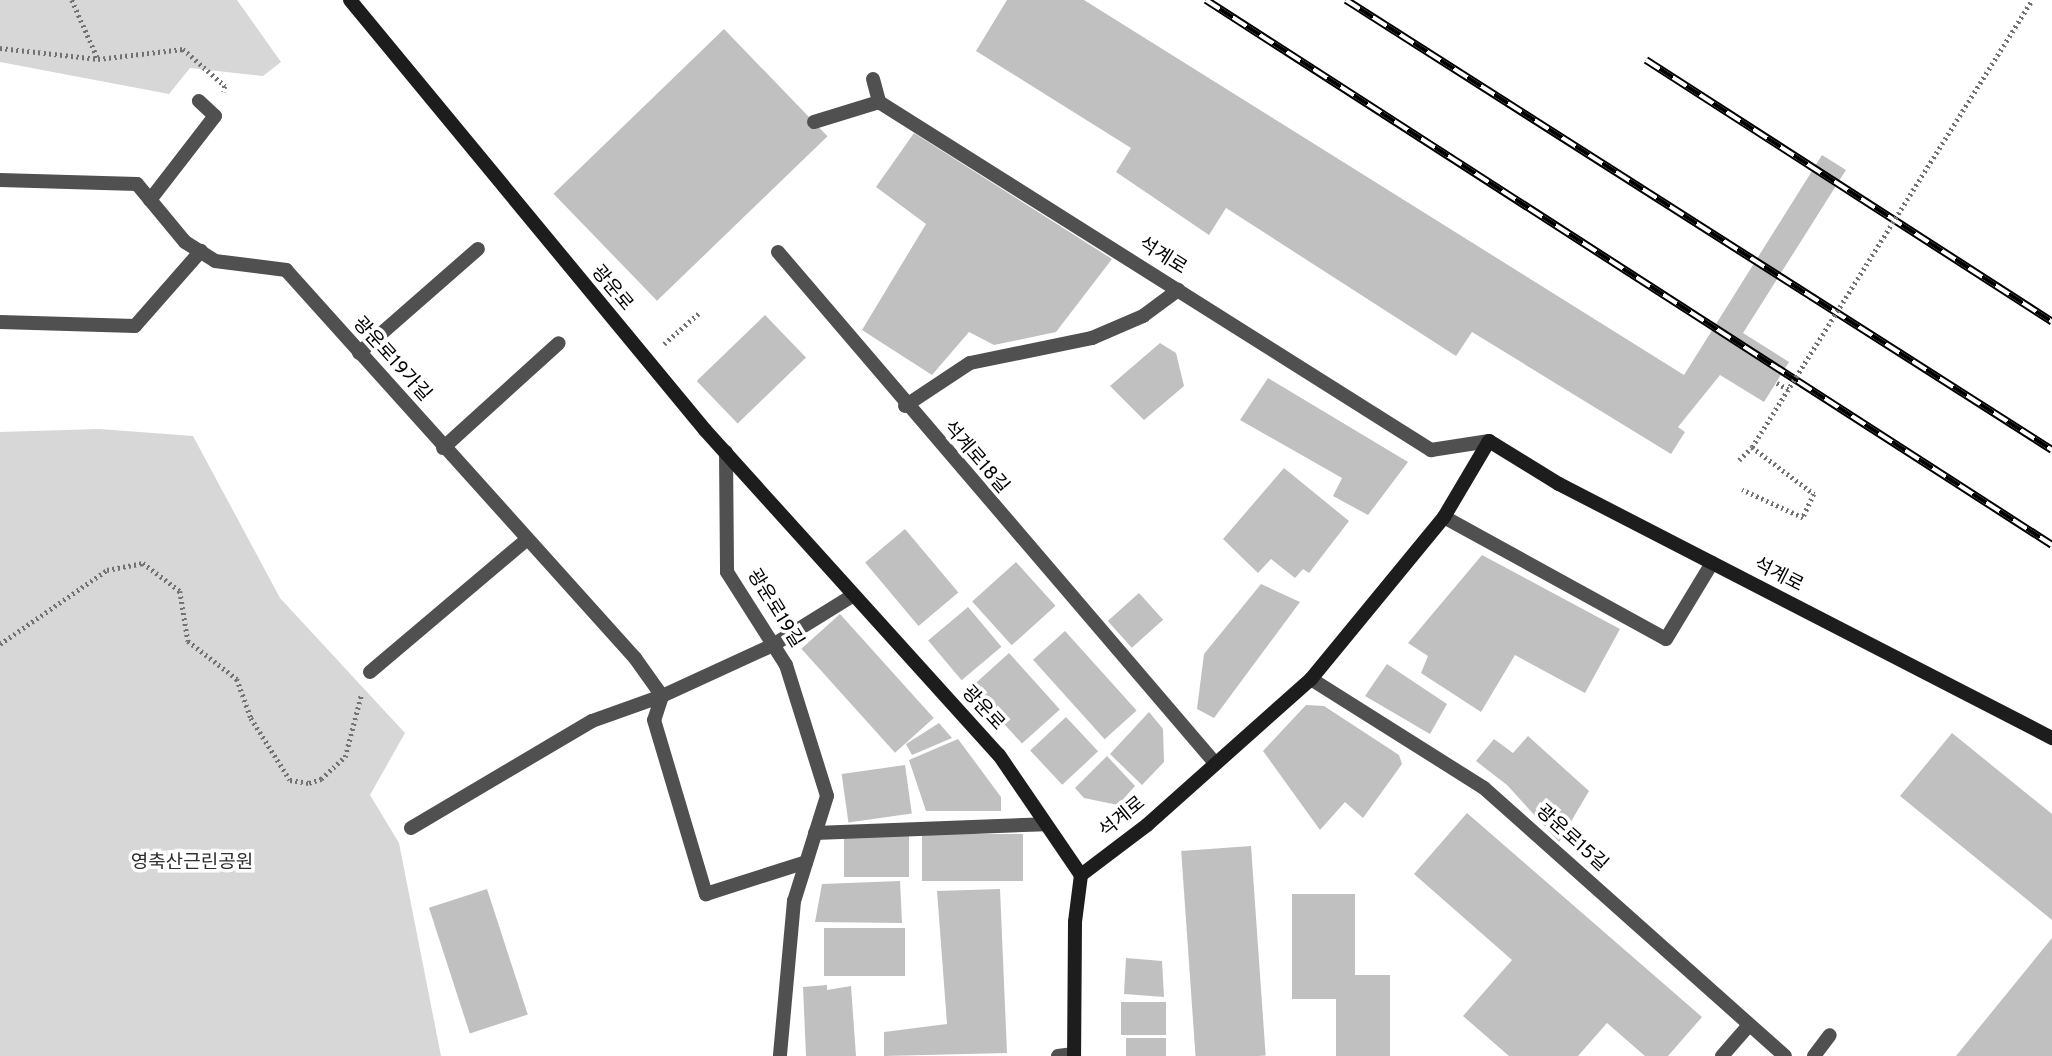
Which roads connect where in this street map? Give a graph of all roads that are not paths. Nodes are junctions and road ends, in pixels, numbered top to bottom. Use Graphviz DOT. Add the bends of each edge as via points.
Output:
graph roads {
  1 [pos="350,0"];
  2 [pos="873,79"];
  3 [pos="199,101"];
  4 [pos="879,102"];
  5 [pos="814,122"];
  6 [pos="0,180"];
  7 [pos="150,200"];
  8 [pos="478,249"];
  9 [pos="201,251"];
  10 [pos="778,252"];
  11 [pos="1178,290"];
  12 [pos="0,322"];
  13 [pos="559,344"];
  14 [pos="359,353"];
  15 [pos="905,407"];
  16 [pos="1489,441"];
  17 [pos="443,448"];
  18 [pos="726,452"];
  19 [pos="1444,517"];
  20 [pos="525,541"];
  21 [pos="1712,563"];
  22 [pos="852,596"];
  23 [pos="774,645"];
  24 [pos="370,672"];
  25 [pos="1311,679"];
  26 [pos="662,696"];
  27 [pos="2052,738"];
  28 [pos="1215,763"];
  29 [pos="1045,824"];
  30 [pos="411,828"];
  31 [pos="815,833"];
  32 [pos="806,862"];
  33 [pos="1081,875"];
  34 [pos="1749,1025"];
  35 [pos="1830,1035"];
  36 [pos="1074,1055"];
  37 [pos="780,1056"];
  38 [pos="1058,1056"];
  39 [pos="1722,1056"];
  40 [pos="1785,1056"];
  41 [pos="1814,1056"];
  1 -- 18 [label="street, 광운로"];
  2 -- 4 [label="street"];
  3 -- 7 [label="street" via="215,116"];
  4 -- 5 [label="street"];
  4 -- 11 [label="street, 석계로"];
  6 -- 7 [label="street, 광운로19가길" via="137,184"];
  7 -- 9 [label="street, 광운로19가길" via="185,242"];
  8 -- 14 [label="street"];
  9 -- 12 [label="street" via="135,326"];
  9 -- 14 [label="street, 광운로19가길" via="215,261 286,270"];
  10 -- 15 [label="street, 석계로18길"];
  11 -- 15 [label="street" via="1143,316 1091,338 970,363"];
  11 -- 16 [label="street, 석계로" via="1431,450"];
  13 -- 17 [label="street"];
  14 -- 17 [label="street, 광운로19가길"];
  15 -- 28 [label="street, 석계로18길"];
  16 -- 19 [label="street, 석계로"];
  16 -- 21 [label="street, 석계로" via="1559,484"];
  17 -- 20 [label="street, 광운로19가길"];
  18 -- 22 [label="street, 광운로"];
  18 -- 23 [label="street, 광운로19길" via="727,572"];
  19 -- 21 [label="street" via="1666,639"];
  19 -- 25 [label="street, 석계로"];
  20 -- 24 [label="street"];
  20 -- 26 [label="street, 광운로19가길" via="635,658"];
  21 -- 27 [label="street, 석계로"];
  22 -- 23 [label="street"];
  22 -- 29 [label="street, 광운로" via="999,755"];
  23 -- 26 [label="street"];
  23 -- 31 [label="street, 광운로19길" via="786,665 827,796"];
  25 -- 28 [label="street, 석계로"];
  25 -- 34 [label="street, 광운로15길" via="1484,788"];
  26 -- 30 [label="street" via="592,721"];
  26 -- 32 [label="street" via="654,720 706,894"];
  28 -- 33 [label="street, 석계로"];
  29 -- 31 [label="street"];
  29 -- 33 [label="street, 광운로"];
  31 -- 32 [label="street, 광운로19길"];
  32 -- 37 [label="street, 광운로19길" via="794,901"];
  33 -- 36 [label="street" via="1075,922"];
  34 -- 39 [label="street"];
  34 -- 40 [label="street, 광운로15길"];
  35 -- 41 [label="street"];
  36 -- 38 [label="street"];
}
